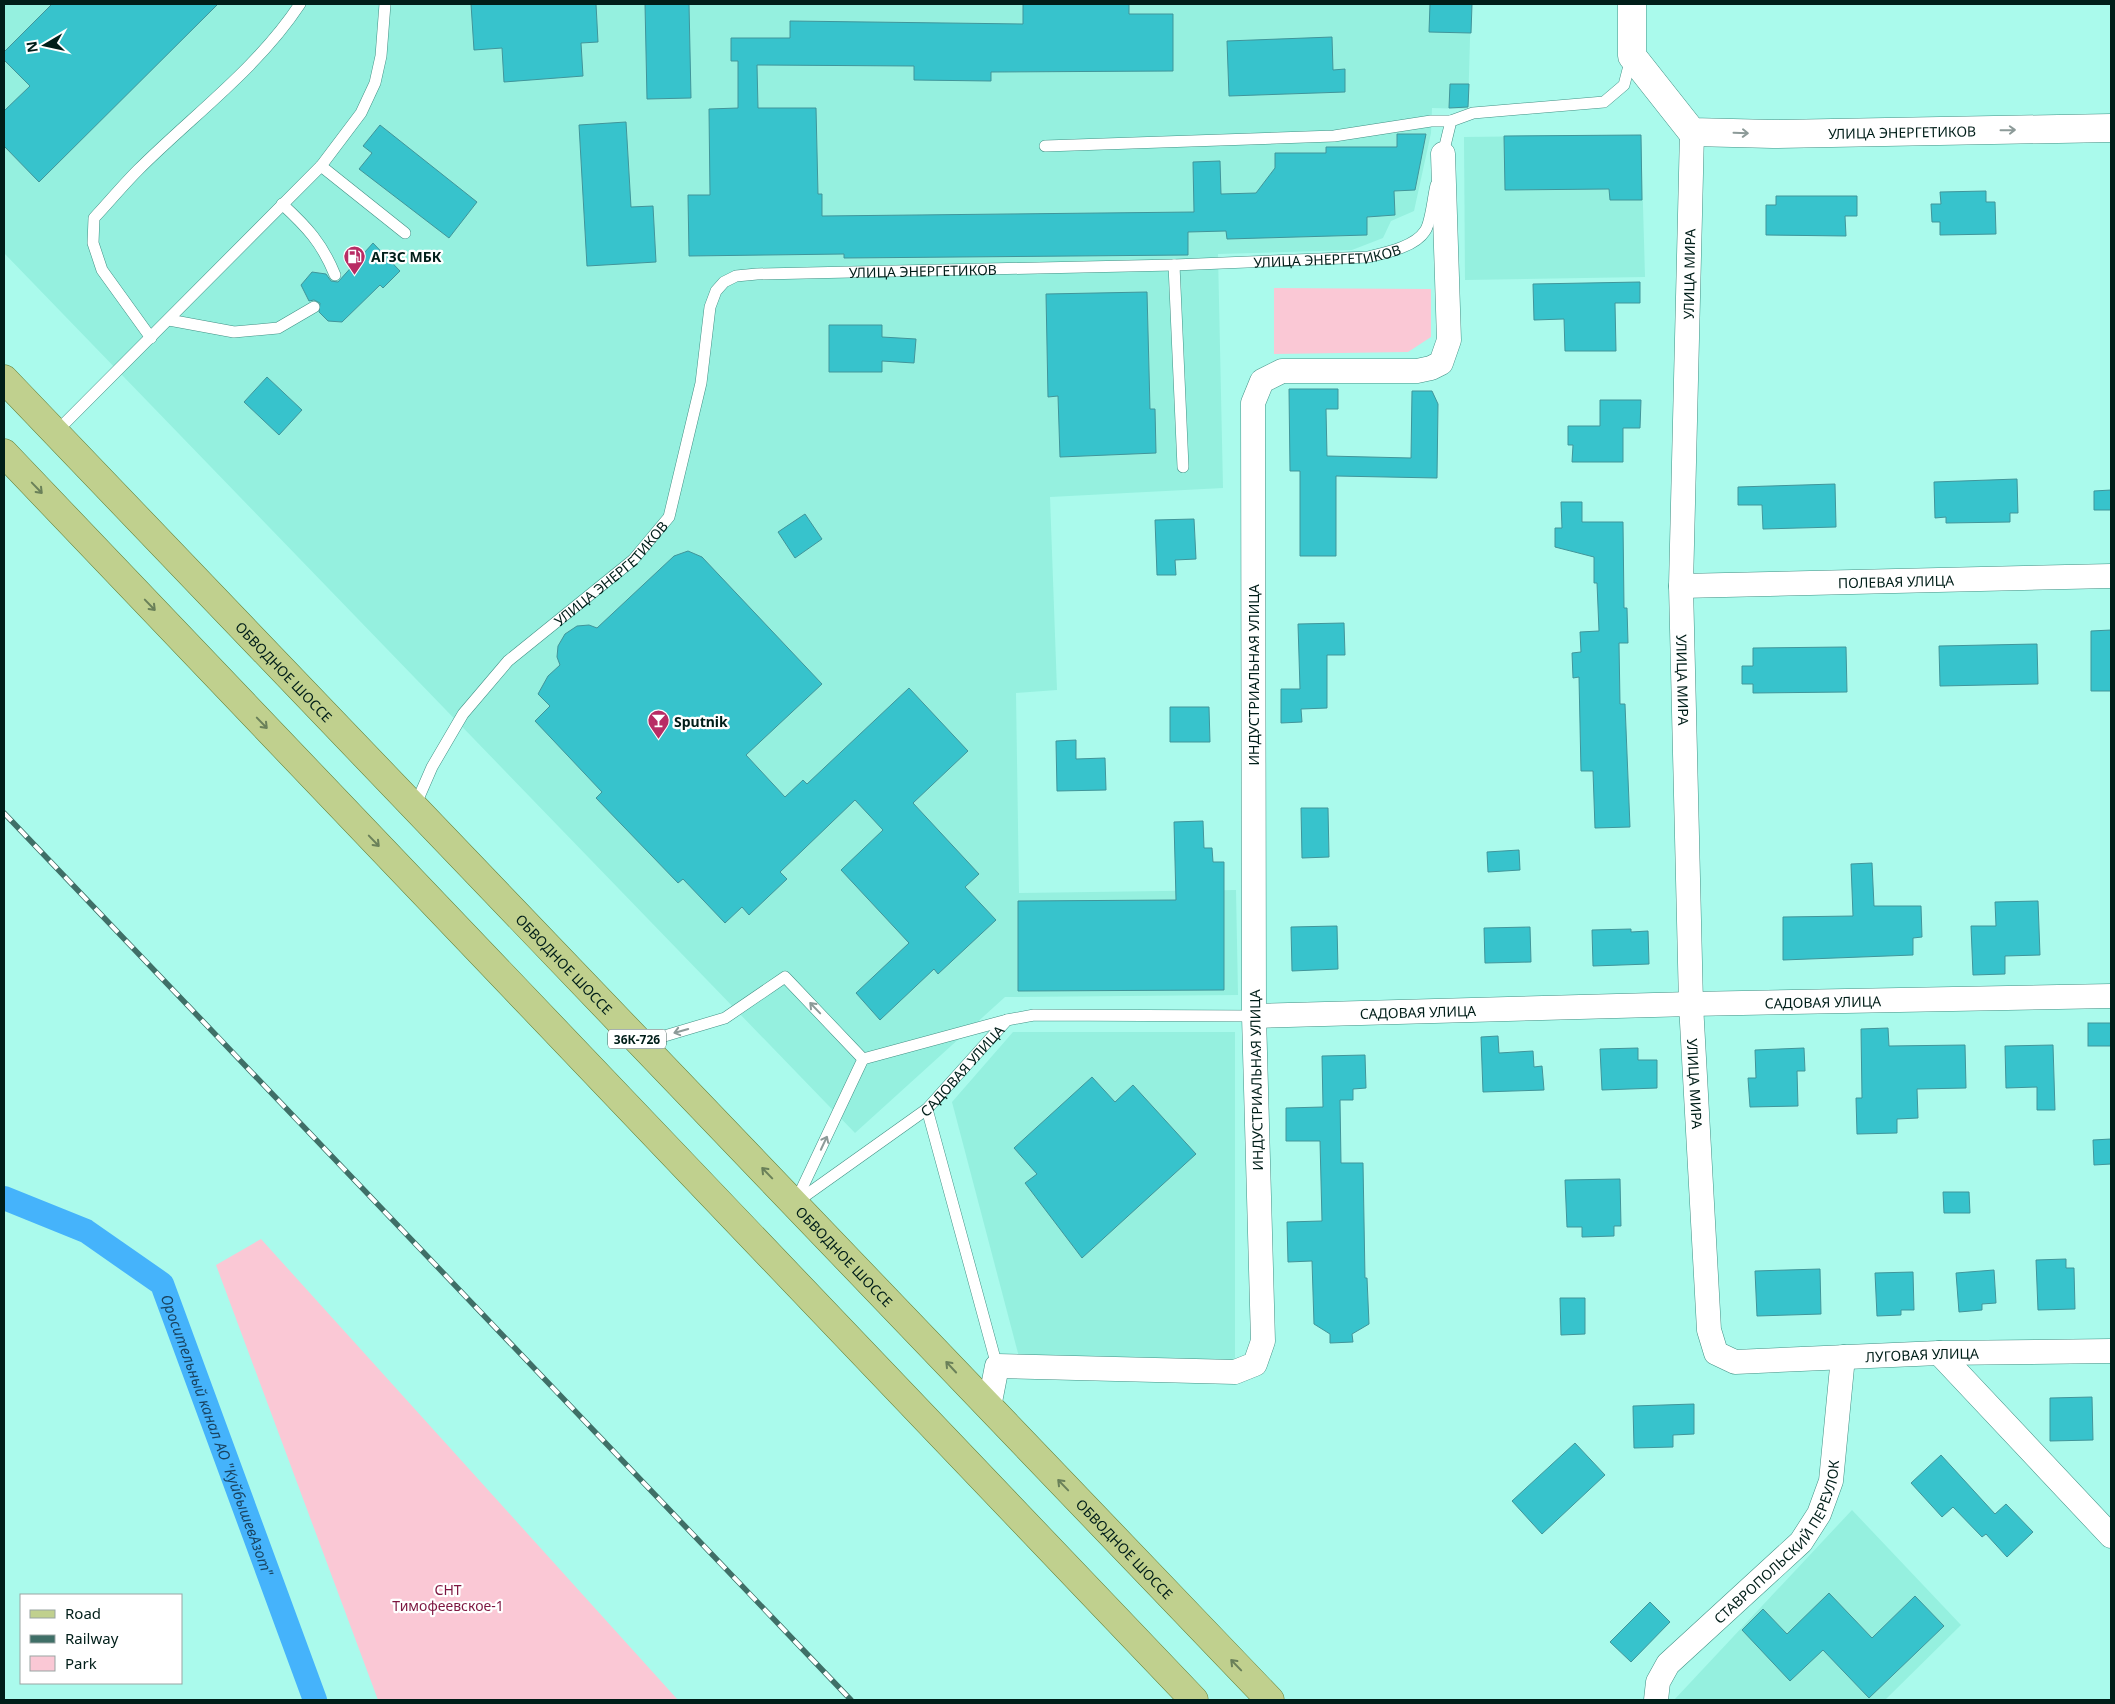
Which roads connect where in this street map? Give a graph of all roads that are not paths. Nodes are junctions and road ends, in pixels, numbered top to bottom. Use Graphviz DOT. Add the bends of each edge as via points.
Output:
graph roads {
  1 [pos="300,4"];
  2 [pos="385,4"];
  3 [pos="1632,4"];
  4 [pos="1632,56"];
  5 [pos="1451,120"];
  6 [pos="2111,128"];
  7 [pos="1692,132"];
  8 [pos="1045,146"];
  9 [pos="1443,154"];
  10 [pos="321,166"];
  11 [pos="282,204"];
  12 [pos="405,233"];
  13 [pos="1174,265"];
  14 [pos="334,275"];
  15 [pos="314,307"];
  16 [pos="169,320"];
  17 [pos="151,338"];
  18 [pos="4,379"];
  19 [pos="55,433"];
  20 [pos="4,453"];
  21 [pos="1183,467"];
  22 [pos="2111,576"];
  23 [pos="1681,586"];
  24 [pos="415,806"];
  25 [pos="2111,996"];
  26 [pos="1691,1004"];
  27 [pos="1254,1016"];
  28 [pos="1007,1020"];
  29 [pos="641,1043"];
  30 [pos="863,1059"];
  31 [pos="927,1109"];
  32 [pos="795,1202"];
  33 [pos="2111,1351"];
  34 [pos="1939,1353"];
  35 [pos="1843,1357"];
  36 [pos="1735,1362"];
  37 [pos="998,1366"];
  38 [pos="989,1407"];
  39 [pos="2111,1536"];
  40 [pos="1194,1700"];
  41 [pos="1270,1700"];
  42 [pos="1656,1700"];
  1 -- 17 [label="lane" via="282,31 242,73 138,170 94,218 94,243 102,270"];
  2 -- 10 [label="lane" via="382,56 375,84 361,113"];
  3 -- 4 [label="street"];
  4 -- 5 [label="lane" via="1624,85 1604,102 1473,114"];
  4 -- 7 [label="street"];
  5 -- 8 [label="lane" via="1431,120 1334,136"];
  5 -- 9 [label="lane, УЛИЦА ЭНЕРГЕТИКОВ"];
  7 -- 6 [label="street, УЛИЦА ЭНЕРГЕТИКОВ, one-way" via="1774,134"];
  7 -- 23 [label="street, УЛИЦА МИРА"];
  9 -- 13 [label="lane, УЛИЦА ЭНЕРГЕТИКОВ" via="1425,232 1408,245 1368,257"];
  9 -- 27 [label="street, ИНДУСТРИАЛЬНАЯ УЛИЦА" via="1449,340 1441,363 1417,371 1282,371 1262,380 1253,403"];
  10 -- 11 [label="lane"];
  10 -- 12 [label="lane"];
  11 -- 14 [label="lane" via="307,227 326,251"];
  11 -- 16 [label="lane"];
  13 -- 21 [label="lane"];
  13 -- 24 [label="lane, УЛИЦА ЭНЕРГЕТИКОВ" via="757,274 736,276 724,282 716,291 710,307 701,383 669,517 633,560 508,661 463,714 432,767"];
  15 -- 16 [label="lane" via="278,328 234,332"];
  16 -- 17 [label="lane"];
  17 -- 19 [label="lane"];
  18 -- 19 [label="main road, ОБВОДНОЕ ШОССЕ / 36К-726"];
  19 -- 24 [label="main road, ОБВОДНОЕ ШОССЕ / 36К-726"];
  20 -- 40 [label="main road, one-way"];
  22 -- 23 [label="street, ПОЛЕВАЯ УЛИЦА"];
  23 -- 26 [label="street, УЛИЦА МИРА"];
  24 -- 29 [label="main road, ОБВОДНОЕ ШОССЕ / 36К-726"];
  25 -- 26 [label="street, САДОВАЯ УЛИЦА"];
  26 -- 27 [label="street, САДОВАЯ УЛИЦА"];
  26 -- 36 [label="street, УЛИЦА МИРА" via="1709,1330 1716,1353"];
  27 -- 28 [label="lane, САДОВАЯ УЛИЦА" via="1034,1014"];
  27 -- 37 [label="street, ИНДУСТРИАЛЬНАЯ УЛИЦА" via="1263,1342 1255,1364 1235,1372"];
  28 -- 30 [label="lane"];
  28 -- 31 [label="lane, САДОВАЯ УЛИЦА"];
  30 -- 29 [label="lane, one-way" via="785,976 725,1018"];
  32 -- 29 [label="main road, ОБВОДНОЕ ШОССЕ / 36К-726, one-way"];
  32 -- 30 [label="lane, one-way"];
  31 -- 32 [label="lane, САДОВАЯ УЛИЦА"];
  31 -- 37 [label="lane"];
  38 -- 32 [label="main road, ОБВОДНОЕ ШОССЕ / 36К-726, one-way"];
  33 -- 34 [label="street, ЛУГОВАЯ УЛИЦА"];
  34 -- 35 [label="street, ЛУГОВАЯ УЛИЦА"];
  34 -- 39 [label="street"];
  35 -- 36 [label="street, ЛУГОВАЯ УЛИЦА"];
  35 -- 42 [label="street, СТАВРОПОЛЬСКИЙ ПЕРЕУЛОК" via="1831,1481 1818,1514 1801,1542 1668,1664 1658,1682"];
  37 -- 38 [label="street"];
  41 -- 38 [label="main road, ОБВОДНОЕ ШОССЕ / 36К-726, one-way"];
}
